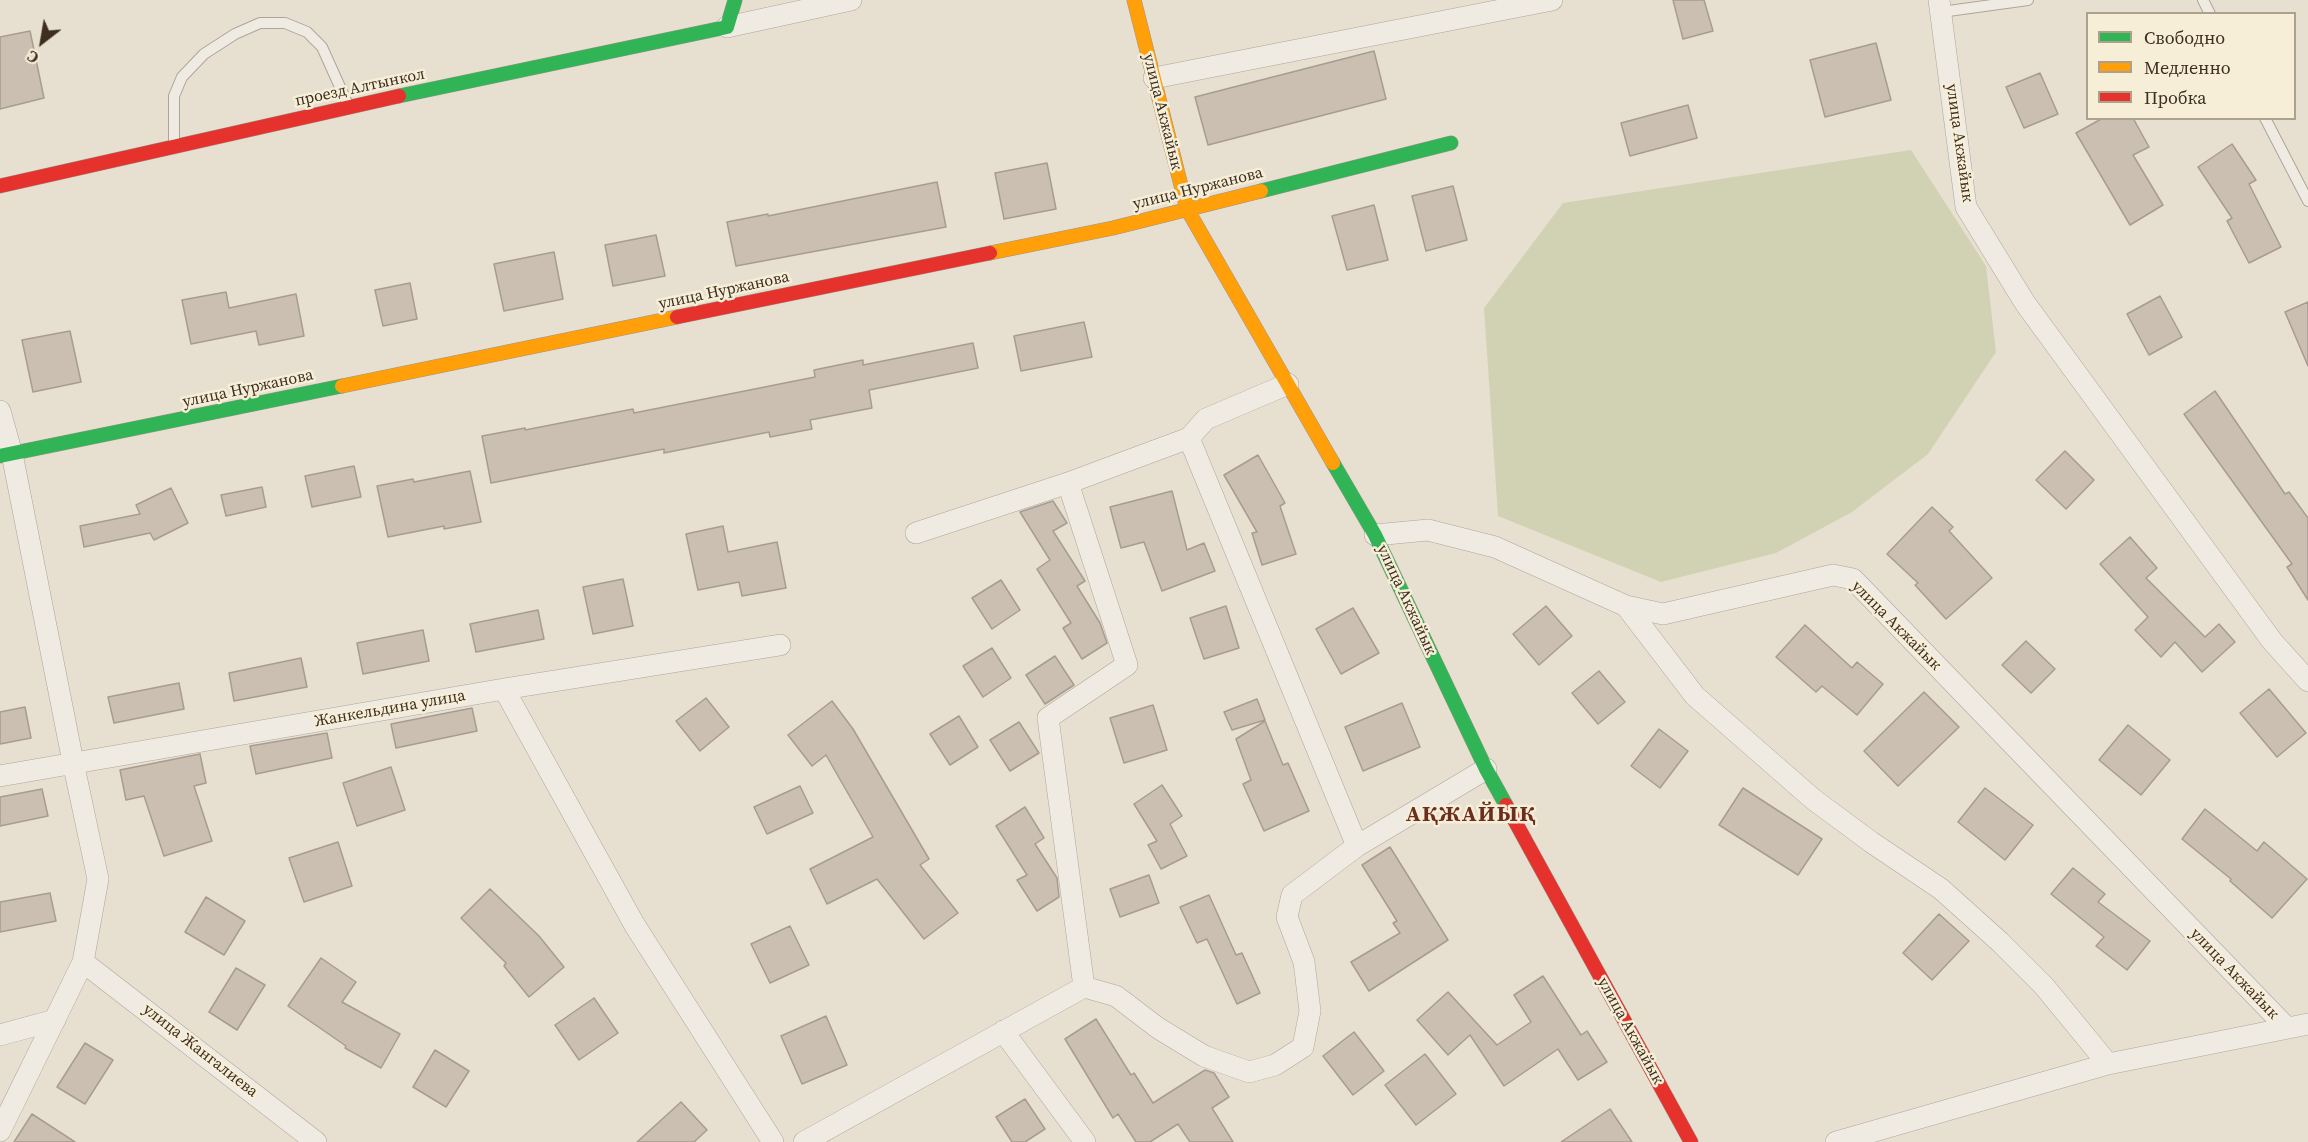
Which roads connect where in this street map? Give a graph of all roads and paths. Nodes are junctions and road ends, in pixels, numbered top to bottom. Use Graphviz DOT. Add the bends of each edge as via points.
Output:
graph roads {
  1 [pos="735,0"];
  2 [pos="851,0"];
  3 [pos="1134,0"];
  4 [pos="1552,0"];
  5 [pos="2028,0"];
  6 [pos="1940,6"];
  7 [pos="727,27"];
  8 [pos="1154,78"];
  9 [pos="349,107"];
  10 [pos="2266,120"];
  11 [pos="1451,143"];
  12 [pos="174,148"];
  13 [pos="0,186"];
  14 [pos="2308,201"];
  15 [pos="1187,209"];
  16 [pos="1288,384"];
  17 [pos="0,411"];
  18 [pos="1189,438"];
  19 [pos="6,455"];
  20 [pos="1068,483"];
  21 [pos="916,533"];
  22 [pos="1375,535"];
  23 [pos="1626,606"];
  24 [pos="780,645"];
  25 [pos="2308,681"];
  26 [pos="504,689"];
  27 [pos="73,762"];
  28 [pos="1486,769"];
  29 [pos="0,776"];
  30 [pos="1357,846"];
  31 [pos="83,962"];
  32 [pos="1084,987"];
  33 [pos="55,1020"];
  34 [pos="2308,1024"];
  35 [pos="2287,1028"];
  36 [pos="1003,1031"];
  37 [pos="0,1035"];
  38 [pos="2108,1064"];
  39 [pos="0,1131"];
  40 [pos="811,1140"];
  41 [pos="316,1142"];
  42 [pos="773,1142"];
  43 [pos="1085,1142"];
  44 [pos="1691,1142"];
  45 [pos="1836,1142"];
  1 -- 7 [label="street"];
  2 -- 7 [label="street"];
  3 -- 8 [label="street, улица Акжайык"];
  4 -- 8 [label="street"];
  5 -- 6 [label="lane"];
  6 -- 25 [label="street, улица Акжайык" via="1966,207 2025,303 2272,641"];
  7 -- 9 [label="street, проезд Алтынкол"];
  8 -- 15 [label="street, улица Акжайык"];
  9 -- 12 [label="street, проезд Алтынкол"];
  9 -- 12 [label="lane" via="322,47 307,32 285,23 260,23 204,54 182,76 174,96"];
  10 -- 14 [label="lane"];
  11 -- 15 [label="street, улица Нуржанова"];
  12 -- 13 [label="street, проезд Алтынкол"];
  15 -- 16 [label="street, улица Акжайык"];
  15 -- 19 [label="street, улица Нуржанова" via="1113,228"];
  16 -- 18 [label="street" via="1206,419"];
  16 -- 22 [label="street, улица Акжайык"];
  17 -- 19 [label="street"];
  18 -- 20 [label="street"];
  18 -- 30 [label="street"];
  19 -- 27 [label="street"];
  20 -- 21 [label="street"];
  20 -- 32 [label="street" via="1126,665 1048,718"];
  22 -- 23 [label="street, улица Акжайык" via="1428,530 1495,547"];
  22 -- 28 [label="street, улица Акжайык"];
  23 -- 35 [label="street, улица Акжайык" via="1663,614 1833,575 1853,579"];
  23 -- 38 [label="street" via="1695,696 1813,799 1941,889 2044,986"];
  24 -- 26 [label="street, Жанкельдина улица"];
  26 -- 27 [label="street, Жанкельдина улица"];
  26 -- 42 [label="street" via="633,924"];
  27 -- 29 [label="street, Жанкельдина улица"];
  27 -- 31 [label="street" via="98,879"];
  28 -- 30 [label="street"];
  28 -- 44 [label="street, улица Акжайык"];
  30 -- 32 [label="street" via="1292,895 1287,917 1304,962 1310,1011 1303,1047 1275,1065 1249,1072 1204,1056 1116,996"];
  31 -- 33 [label="street"];
  31 -- 41 [label="street, улица Жангалиева"];
  32 -- 36 [label="street"];
  33 -- 37 [label="street"];
  33 -- 39 [label="street"];
  34 -- 35 [label="street, улица Акжайык"];
  35 -- 38 [label="street, улица Акжайык"];
  36 -- 40 [label="street"];
  36 -- 43 [label="street"];
  38 -- 45 [label="street, улица Акжайык"];
}
